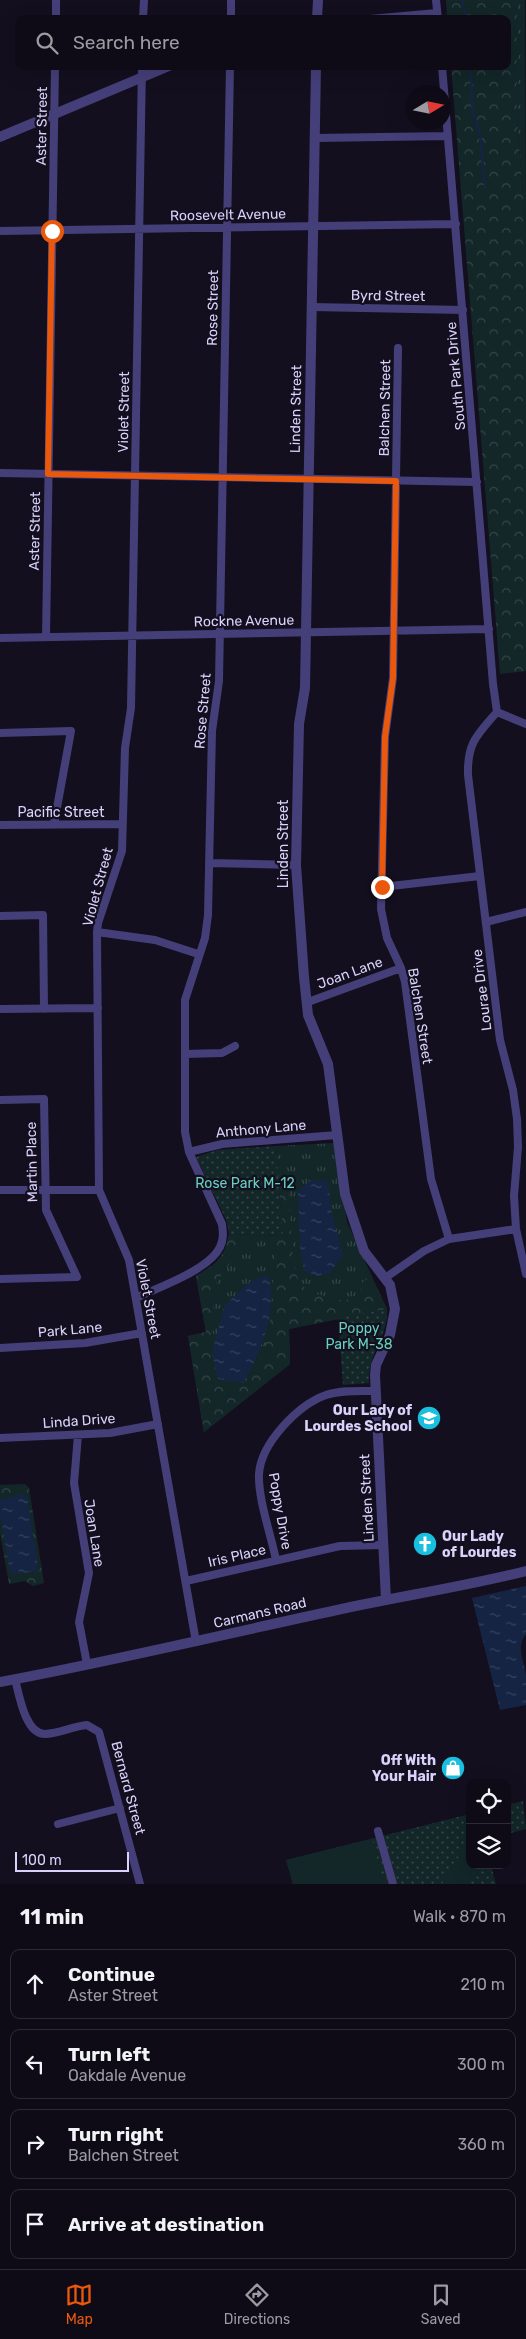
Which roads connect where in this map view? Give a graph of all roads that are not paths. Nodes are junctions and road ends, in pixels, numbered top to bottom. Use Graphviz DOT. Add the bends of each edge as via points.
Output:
graph roads {
  1 [pos="56,0"];
  2 [pos="144,0"];
  3 [pos="231,0"];
  4 [pos="318,0"];
  5 [pos="436,0"];
  6 [pos="56,15"];
  7 [pos="143,15"];
  8 [pos="231,15"];
  9 [pos="317,15"];
  10 [pos="438,15"];
  11 [pos="55,70"];
  12 [pos="142,70"];
  13 [pos="160,70"];
  14 [pos="230,70"];
  15 [pos="316,70"];
  16 [pos="442,70"];
  17 [pos="142,78"];
  18 [pos="54,114"];
  19 [pos="448,136"];
  20 [pos="0,137"];
  21 [pos="315,138"];
  22 [pos="456,224"];
  23 [pos="313,226"];
  24 [pos="227,228"];
  25 [pos="140,229"];
  26 [pos="52,231"];
  27 [pos="0,232"];
  28 [pos="312,307"];
  29 [pos="463,310"];
  30 [pos="398,348"];
  31 [pos="0,474"];
  32 [pos="48,474"];
  33 [pos="135,476"];
  34 [pos="222,478"];
  35 [pos="309,479"];
  36 [pos="396,481"];
  37 [pos="477,482"];
  38 [pos="489,629"];
  39 [pos="393,631"];
  40 [pos="306,632"];
  41 [pos="219,634"];
  42 [pos="132,635"];
  43 [pos="46,637"];
  44 [pos="0,638"];
  45 [pos="497,712"];
  46 [pos="526,724"];
  47 [pos="0,733"];
  48 [pos="54,824"];
  49 [pos="122,824"];
  50 [pos="0,825"];
  51 [pos="209,863"];
  52 [pos="296,865"];
  53 [pos="480,876"];
  54 [pos="382,887"];
  55 [pos="526,912"];
  56 [pos="0,916"];
  57 [pos="486,922"];
  58 [pos="97,932"];
  59 [pos="198,954"];
  60 [pos="401,968"];
  61 [pos="308,1002"];
  62 [pos="44,1008"];
  63 [pos="98,1008"];
  64 [pos="0,1009"];
  65 [pos="235,1046"];
  66 [pos="185,1054"];
  67 [pos="0,1100"];
  68 [pos="337,1135"];
  69 [pos="188,1152"];
  70 [pos="0,1190"];
  71 [pos="45,1190"];
  72 [pos="99,1190"];
  73 [pos="516,1229"];
  74 [pos="449,1238"];
  75 [pos="526,1274"];
  76 [pos="385,1278"];
  77 [pos="0,1279"];
  78 [pos="136,1298"];
  79 [pos="142,1333"];
  80 [pos="0,1348"];
  81 [pos="375,1390"];
  82 [pos="158,1424"];
  83 [pos="78,1434"];
  84 [pos="0,1438"];
  85 [pos="383,1545"];
  86 [pos="276,1560"];
  87 [pos="526,1572"];
  88 [pos="186,1581"];
  89 [pos="386,1600"];
  90 [pos="196,1642"];
  91 [pos="87,1664"];
  92 [pos="14,1679"];
  93 [pos="0,1682"];
  94 [pos="120,1808"];
  95 [pos="58,1824"];
  96 [pos="378,1831"];
  97 [pos="140,1884"];
  98 [pos="393,1884"];
  1 -- 6 [label="street"];
  2 -- 7 [label="street"];
  3 -- 8 [label="street"];
  4 -- 9 [label="street"];
  5 -- 10 [label="street"];
  11 -- 18 [label="street, Aster Street"];
  12 -- 17 [label="street, Violet Street"];
  13 -- 17 [label="street"];
  14 -- 24 [label="street, Rose Street"];
  15 -- 21 [label="street, Linden Street"];
  16 -- 19 [label="street, South Park Drive"];
  17 -- 18 [label="street"];
  17 -- 25 [label="street, Violet Street"];
  18 -- 20 [label="street"];
  18 -- 26 [label="street, Aster Street"];
  19 -- 21 [label="street"];
  19 -- 22 [label="street, South Park Drive"];
  21 -- 23 [label="street, Linden Street"];
  22 -- 23 [label="street, Roosevelt Avenue"];
  22 -- 29 [label="street, South Park Drive"];
  23 -- 24 [label="street, Roosevelt Avenue"];
  23 -- 28 [label="street, Linden Street"];
  24 -- 25 [label="street, Roosevelt Avenue"];
  24 -- 34 [label="street, Rose Street"];
  25 -- 26 [label="street, Roosevelt Avenue"];
  25 -- 33 [label="street, Violet Street"];
  26 -- 27 [label="street, Roosevelt Avenue"];
  26 -- 32 [label="street, Aster Street"];
  28 -- 29 [label="street, Byrd Street"];
  28 -- 35 [label="street, Linden Street"];
  29 -- 37 [label="street, South Park Drive"];
  30 -- 36 [label="street, Balchen Street"];
  31 -- 32 [label="street"];
  32 -- 33 [label="street"];
  32 -- 43 [label="street, Aster Street"];
  33 -- 34 [label="street"];
  33 -- 42 [label="street, Violet Street"];
  34 -- 35 [label="street"];
  34 -- 41 [label="street, Rose Street"];
  35 -- 36 [label="street"];
  35 -- 40 [label="street, Linden Street"];
  36 -- 37 [label="street"];
  36 -- 39 [label="street, Balchen Street"];
  37 -- 38 [label="street, South Park Drive"];
  38 -- 39 [label="street, Rockne Avenue"];
  38 -- 45 [label="street, South Park Drive"];
  39 -- 40 [label="street, Rockne Avenue"];
  39 -- 54 [label="street, Balchen Street" via="393,678 385,737"];
  40 -- 41 [label="street, Rockne Avenue"];
  40 -- 52 [label="street, Linden Street" via="305,688 299,724"];
  41 -- 42 [label="street, Rockne Avenue"];
  41 -- 51 [label="street, Rose Street" via="212,731"];
  42 -- 43 [label="street, Rockne Avenue"];
  42 -- 49 [label="street, Violet Street" via="131,708 125,748"];
  43 -- 44 [label="street, Rockne Avenue"];
  45 -- 46 [label="street"];
  45 -- 53 [label="street, Lourae Drive" via="474,738 467,758"];
  47 -- 48 [label="street" via="71,732"];
  48 -- 49 [label="street, Pacific Street"];
  48 -- 50 [label="street, Pacific Street"];
  49 -- 58 [label="street, Violet Street" via="122,851"];
  51 -- 52 [label="street"];
  51 -- 59 [label="street, Rose Street" via="207,922"];
  52 -- 61 [label="street, Linden Street"];
  53 -- 54 [label="street"];
  53 -- 57 [label="street, Lourae Drive"];
  54 -- 60 [label="street, Balchen Street" via="384,928"];
  55 -- 57 [label="street"];
  56 -- 62 [label="street" via="43,915"];
  57 -- 73 [label="street, Lourae Drive" via="500,1040 517,1119"];
  58 -- 59 [label="street" via="156,940"];
  58 -- 63 [label="street, Violet Street"];
  59 -- 66 [label="street, Rose Street" via="185,1000"];
  60 -- 61 [label="street, Joan Lane"];
  60 -- 74 [label="street, Balchen Street" via="431,1179"];
  61 -- 68 [label="street, Linden Street" via="312,1028 328,1064"];
  62 -- 63 [label="street"];
  62 -- 64 [label="street"];
  63 -- 72 [label="street, Violet Street"];
  65 -- 66 [label="street" via="222,1053"];
  66 -- 69 [label="street, Rose Street"];
  67 -- 71 [label="street, Martin Place" via="44,1099"];
  68 -- 69 [label="street, Anthony Lane" via="222,1144"];
  68 -- 76 [label="street, Linden Street" via="345,1194 358,1238"];
  69 -- 78 [label="street, Rose Street" via="222,1224 221,1245 205,1264"];
  70 -- 71 [label="street"];
  71 -- 72 [label="street"];
  71 -- 77 [label="street, Martin Place" via="46,1210 77,1277"];
  72 -- 78 [label="street, Violet Street" via="129,1260"];
  73 -- 74 [label="street"];
  73 -- 75 [label="street, Lourae Drive"];
  74 -- 76 [label="street" via="424,1250"];
  76 -- 81 [label="street, Linden Street" via="390,1285 395,1309 390,1335 376,1366"];
  78 -- 79 [label="street, Violet Street"];
  79 -- 80 [label="street, Park Lane" via="85,1343"];
  79 -- 82 [label="street, Violet Street"];
  81 -- 85 [label="street, Linden Street"];
  81 -- 86 [label="street, Poppy Drive" via="338,1392 320,1398 280,1430 266,1448 261,1462 260,1485"];
  82 -- 83 [label="street, Linda Drive" via="110,1433"];
  82 -- 88 [label="street, Violet Street"];
  83 -- 84 [label="street, Linda Drive"];
  83 -- 91 [label="street, Joan Lane" via="74,1483 89,1573 79,1622"];
  85 -- 86 [label="street, Iris Place" via="340,1546"];
  85 -- 89 [label="street, Linden Street"];
  86 -- 88 [label="street, Iris Place"];
  87 -- 89 [label="street, Carmans Road"];
  88 -- 90 [label="street, Violet Street"];
  89 -- 90 [label="street, Carmans Road"];
  90 -- 91 [label="street, Carmans Road"];
  91 -- 92 [label="street, Carmans Road"];
  92 -- 93 [label="street, Carmans Road"];
  92 -- 94 [label="street, Bernard Street" via="25,1716 38,1732 45,1734 87,1725 99,1732"];
  94 -- 95 [label="street"];
  94 -- 97 [label="street, Bernard Street"];
  96 -- 98 [label="street"];
}
